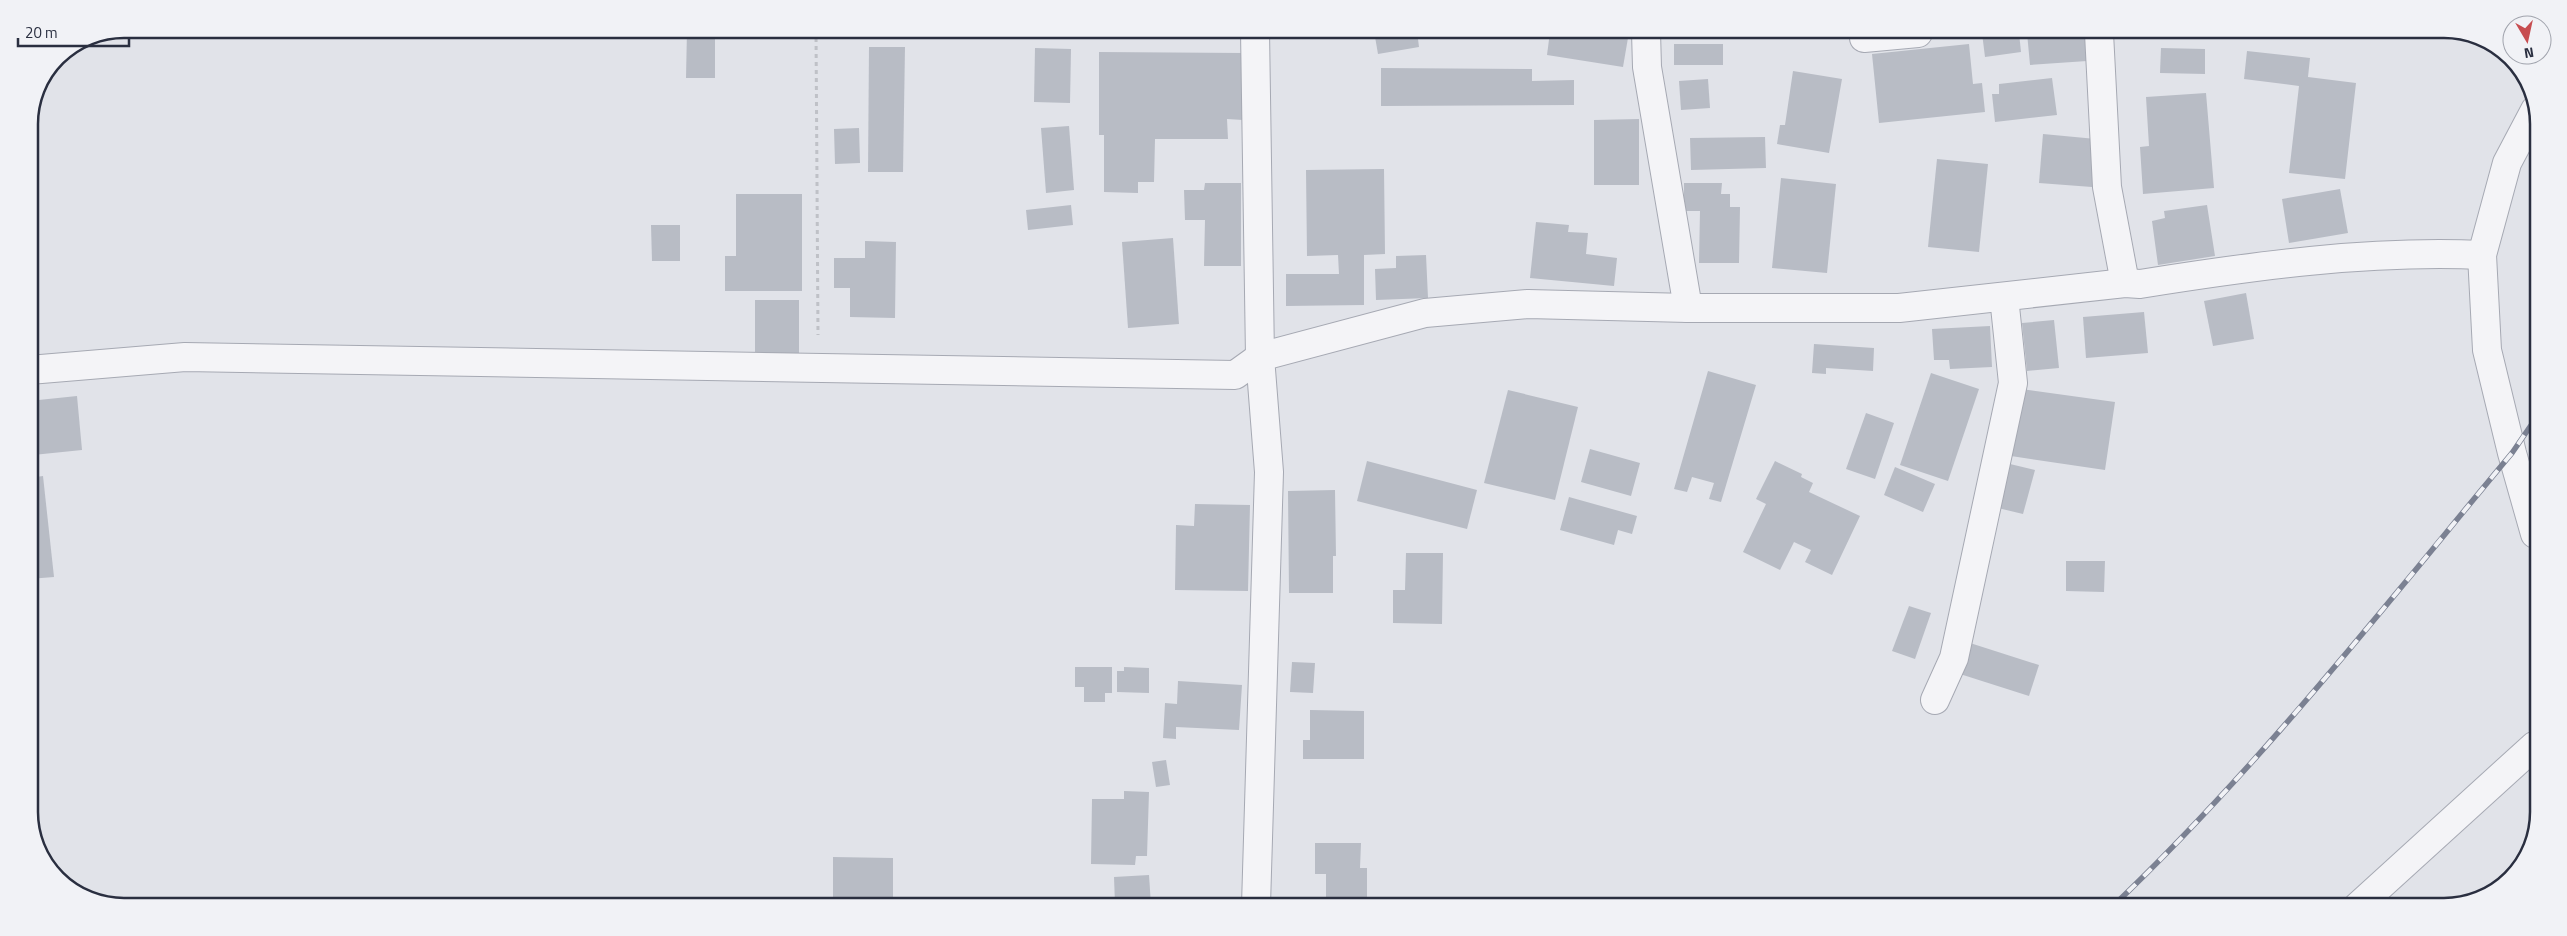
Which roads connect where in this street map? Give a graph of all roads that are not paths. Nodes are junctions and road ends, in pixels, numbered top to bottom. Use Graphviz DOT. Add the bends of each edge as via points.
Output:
graph roads {
  1 [pos="1255,38"];
  2 [pos="1646,38"];
  3 [pos="2099,38"];
  4 [pos="2529,121"];
  5 [pos="2482,255"];
  6 [pos="2125,283"];
  7 [pos="2004,296"];
  8 [pos="1688,308"];
  9 [pos="1260,358"];
  10 [pos="38,369"];
  11 [pos="2530,515"];
  12 [pos="1935,700"];
  13 [pos="2530,750"];
  14 [pos="1256,898"];
  15 [pos="2367,898"];
  1 -- 9 [label="street"];
  2 -- 8 [label="street" via="1648,76"];
  3 -- 6 [label="street" via="2107,187"];
  4 -- 5 [label="street" via="2507,163"];
  5 -- 6 [label="street" via="2435,253 2256,265 2140,284"];
  5 -- 11 [label="street" via="2487,350"];
  6 -- 7 [label="street"];
  7 -- 8 [label="street" via="1899,308"];
  7 -- 12 [label="street" via="2013,383 1954,658"];
  8 -- 9 [label="street" via="1528,304 1425,312"];
  9 -- 10 [label="street" via="1235,375 185,357"];
  9 -- 14 [label="street" via="1269,472"];
  13 -- 15 [label="street"];
}
